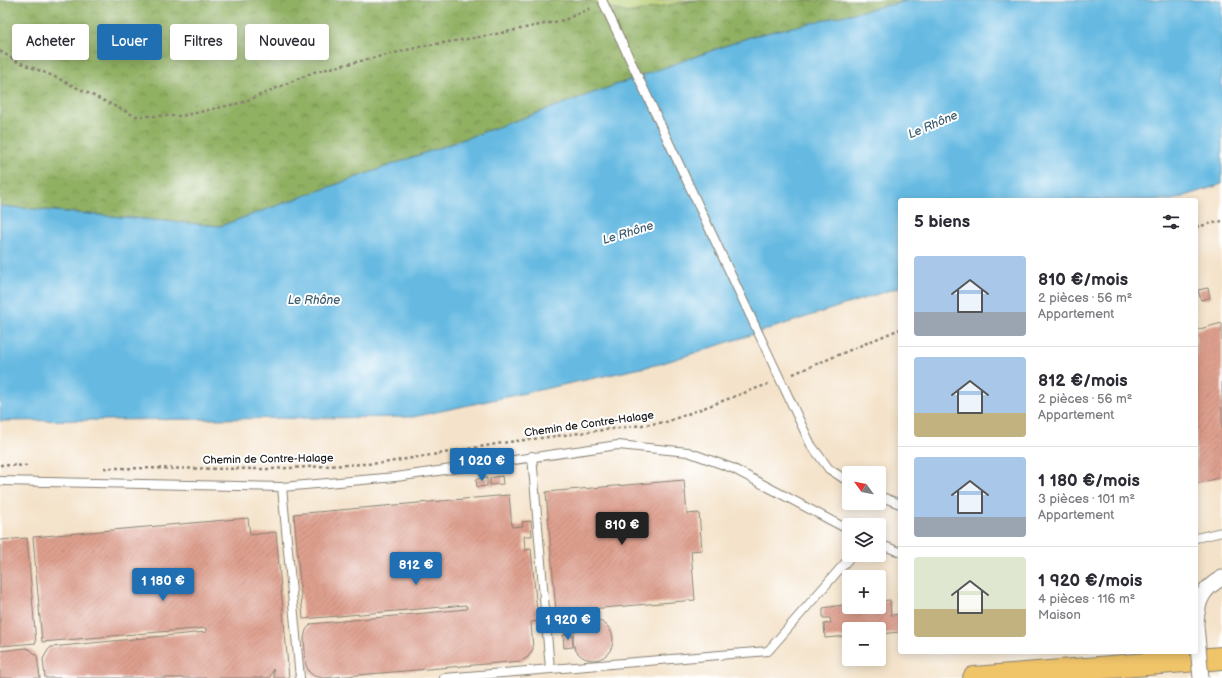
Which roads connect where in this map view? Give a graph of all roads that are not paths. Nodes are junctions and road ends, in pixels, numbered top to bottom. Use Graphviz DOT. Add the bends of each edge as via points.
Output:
graph roads {
  1 [pos="599,3"];
  2 [pos="532,456"];
  3 [pos="842,477"];
  4 [pos="0,481"];
  5 [pos="282,487"];
  6 [pos="886,499"];
  7 [pos="898,503"];
  8 [pos="842,526"];
  9 [pos="1222,532"];
  10 [pos="1198,538"];
  11 [pos="886,547"];
  12 [pos="898,551"];
  13 [pos="846,562"];
  14 [pos="1222,578"];
  15 [pos="1199,595"];
  16 [pos="1198,646"];
  17 [pos="1222,658"];
  18 [pos="550,669"];
  19 [pos="300,678"];
  20 [pos="444,678"];
  21 [pos="974,678"];
  22 [pos="1201,678"];
  1 -- 3 [label="lane, bridge" via="811,445 829,469"];
  2 -- 5 [label="lane" via="396,477"];
  2 -- 8 [label="lane" via="618,445 688,452 732,468"];
  2 -- 18 [label="lane"];
  4 -- 5 [label="lane"];
  5 -- 19 [label="lane"];
  6 -- 7 [label="lane"];
  9 -- 10 [label="lane"];
  11 -- 12 [label="lane"];
  13 -- 18 [label="lane" via="768,651"];
  14 -- 15 [label="street"];
  16 -- 22 [label="street, bridge"];
  17 -- 21 [label="highway"];
  18 -- 20 [label="lane"];
}
